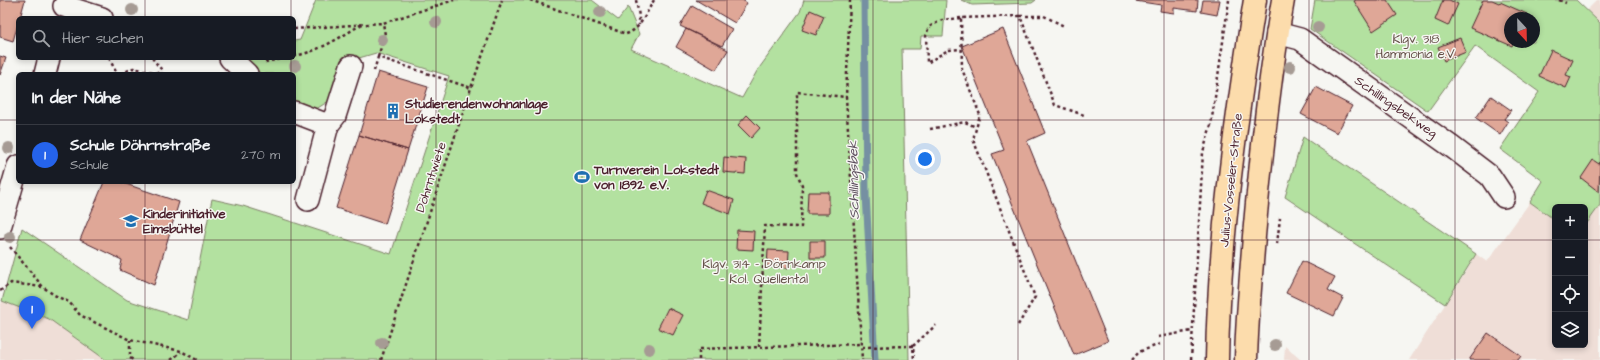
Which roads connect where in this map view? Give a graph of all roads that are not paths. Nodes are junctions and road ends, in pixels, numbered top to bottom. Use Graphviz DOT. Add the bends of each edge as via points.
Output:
graph roads {
  1 [pos="1255,0"];
  2 [pos="1283,0"];
  3 [pos="64,8"];
  4 [pos="94,16"];
  5 [pos="1277,33"];
  6 [pos="48,60"];
  7 [pos="232,60"];
  8 [pos="351,66"];
  9 [pos="46,72"];
  10 [pos="245,72"];
  11 [pos="296,113"];
  12 [pos="328,125"];
  13 [pos="16,176"];
  14 [pos="1504,198"];
  15 [pos="308,200"];
  16 [pos="4,237"];
  17 [pos="1217,360"];
  18 [pos="1246,360"];
  1 -- 17 [label="main road, Julius-Vosseler-Straße" via="1244,65 1228,197 1217,322"];
  2 -- 5 [label="main road"];
  3 -- 4 [label="street"];
  5 -- 14 [label="street, Schillingsbekweg" via="1300,39 1452,147 1490,176"];
  5 -- 18 [label="main road" via="1258,193"];
  6 -- 9 [label="street"];
  7 -- 10 [label="street"];
  8 -- 12 [label="street" via="335,116"];
  11 -- 12 [label="street"];
  12 -- 15 [label="street"];
  13 -- 16 [label="street"];
}
